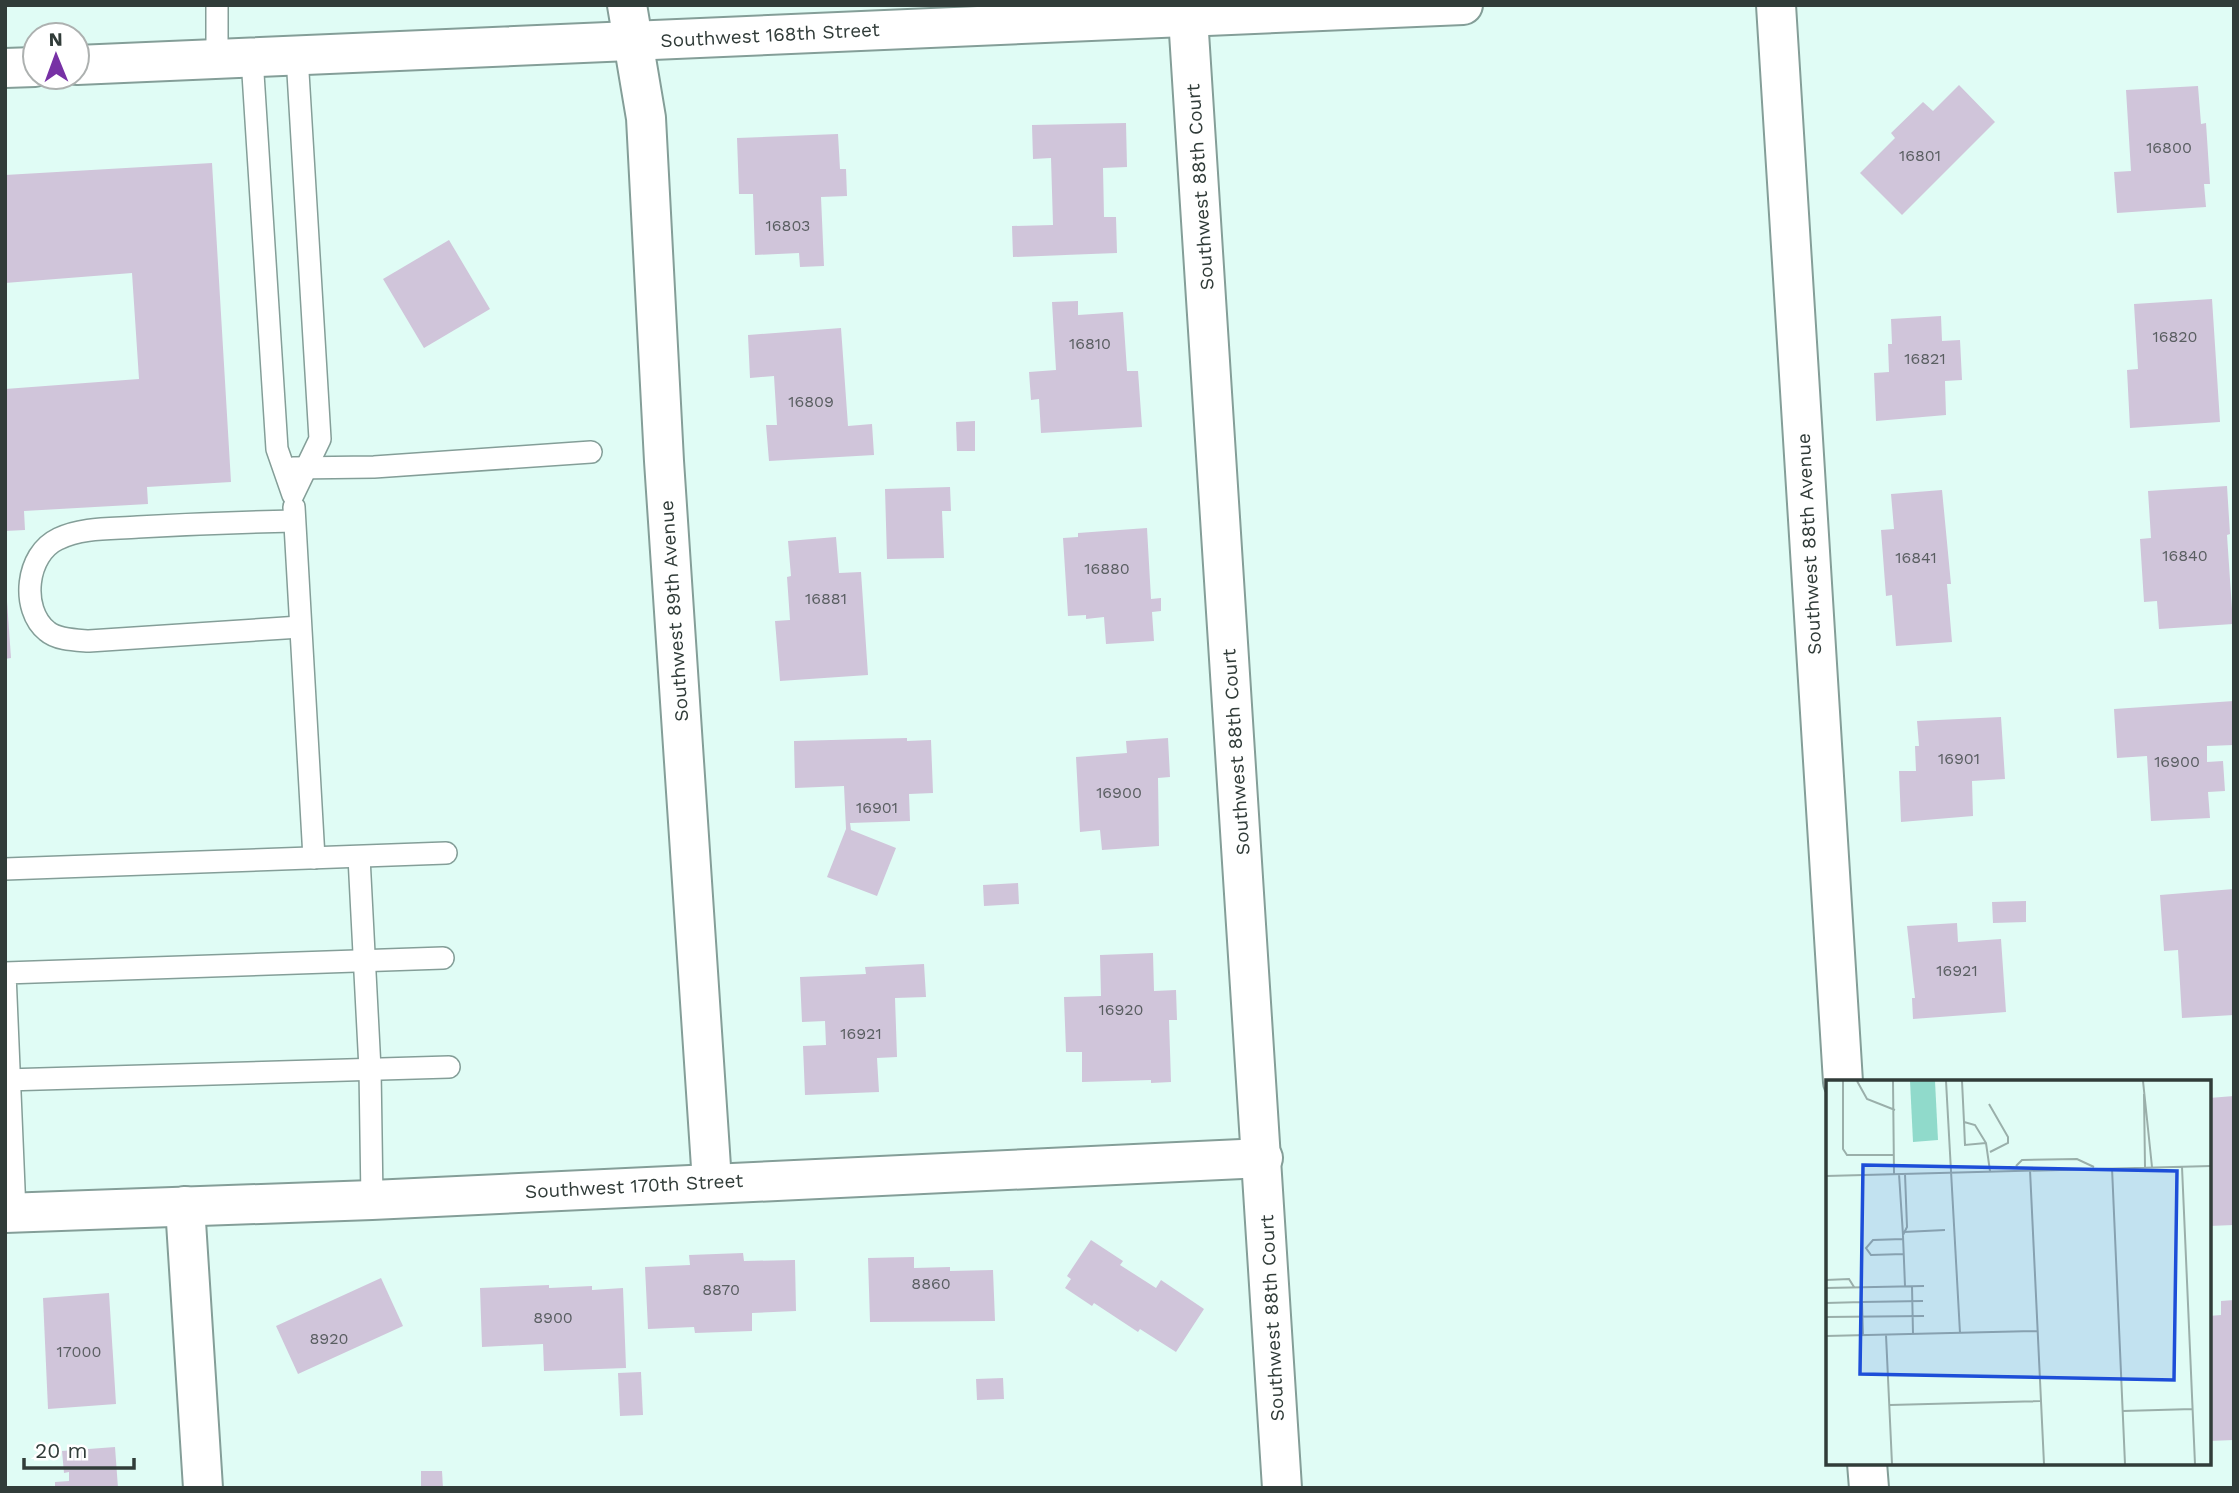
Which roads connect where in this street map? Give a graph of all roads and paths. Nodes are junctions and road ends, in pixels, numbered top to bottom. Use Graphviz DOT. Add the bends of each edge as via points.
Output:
graph roads {
  1 [pos="217,5"];
  2 [pos="1044,5"];
  3 [pos="1463,5"];
  4 [pos="1776,5"];
  5 [pos="902,17"];
  6 [pos="1188,17"];
  7 [pos="630,23"];
  8 [pos="1005,25"];
  9 [pos="297,56"];
  10 [pos="234,58"];
  11 [pos="91,64"];
  12 [pos="592,452"];
  13 [pos="295,468"];
  14 [pos="294,521"];
  15 [pos="300,627"];
  16 [pos="446,853"];
  17 [pos="359,857"];
  18 [pos="314,858"];
  19 [pos="5,869"];
  20 [pos="443,958"];
  21 [pos="365,961"];
  22 [pos="449,1067"];
  23 [pos="370,1069"];
  24 [pos="7,1080"];
  25 [pos="1843,1080"];
  26 [pos="1263,1158"];
  27 [pos="712,1182"];
  28 [pos="372,1200"];
  29 [pos="185,1206"];
  30 [pos="10,1212"];
  31 [pos="1867,1465"];
  32 [pos="203,1488"];
  33 [pos="1282,1488"];
  34 [pos="1869,1488"];
  1 -- 10 [label="lane"];
  2 -- 8 [label="lane"];
  3 -- 6 [label="street, Southwest 168th Street"];
  4 -- 25 [label="street, Southwest 88th Avenue"];
  5 -- 7 [label="street, Southwest 168th Street"];
  5 -- 8 [label="street, Southwest 168th Street"];
  6 -- 8 [label="street, Southwest 168th Street"];
  6 -- 26 [label="street, Southwest 88th Court"];
  7 -- 9 [label="street, Southwest 168th Street"];
  7 -- 27 [label="street, Southwest 89th Avenue" via="646,118"];
  9 -- 10 [label="street, Southwest 168th Street"];
  9 -- 13 [label="lane" via="320,439"];
  10 -- 11 [label="street, Southwest 168th Street"];
  10 -- 13 [label="lane" via="278,449"];
  12 -- 13 [label="lane"];
  13 -- 14 [label="lane"];
  14 -- 15 [label="lane"];
  14 -- 15 [label="lane" via="80,532 57,539 41,553 32,570 30,592 34,614 48,632 69,639"];
  15 -- 18 [label="lane"];
  16 -- 17 [label="lane"];
  17 -- 18 [label="lane"];
  17 -- 21 [label="lane"];
  18 -- 19 [label="lane"];
  20 -- 21 [label="lane"];
  21 -- 23 [label="lane"];
  21 -- 24 [label="lane" via="5,973"];
  22 -- 23 [label="lane"];
  23 -- 24 [label="lane"];
  23 -- 28 [label="lane"];
  24 -- 30 [label="lane"];
  26 -- 27 [label="street, Southwest 170th Street"];
  26 -- 33 [label="street, Southwest 88th Court"];
  27 -- 28 [label="street, Southwest 170th Street"];
  28 -- 29 [label="street, Southwest 170th Street"];
  29 -- 30 [label="street, Southwest 170th Street"];
  29 -- 32 [label="street"];
  31 -- 34 [label="street"];
}
